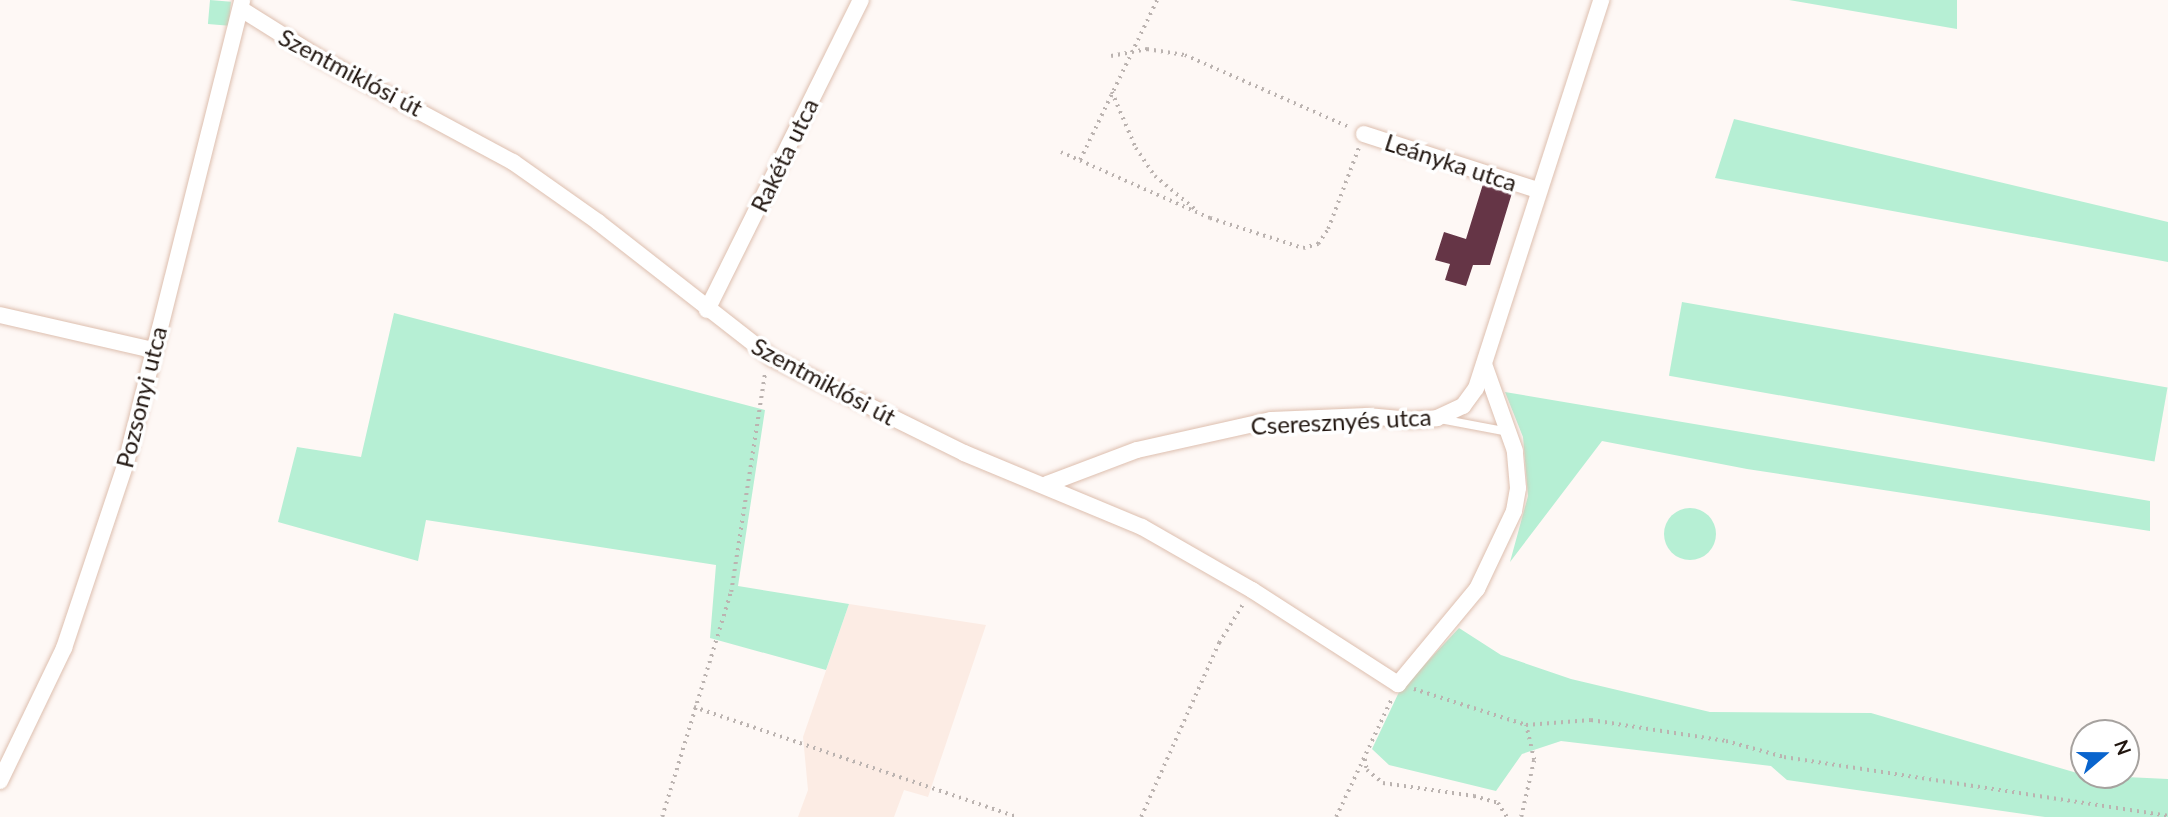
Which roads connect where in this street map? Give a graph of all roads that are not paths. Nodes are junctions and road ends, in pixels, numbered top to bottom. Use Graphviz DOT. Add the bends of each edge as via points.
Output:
graph roads {
  1 [pos="861,0"];
  2 [pos="1601,0"];
  3 [pos="241,5"];
  4 [pos="1364,134"];
  5 [pos="1537,190"];
  6 [pos="707,310"];
  7 [pos="0,315"];
  8 [pos="153,349"];
  9 [pos="1483,364"];
  10 [pos="1437,418"];
  11 [pos="1509,432"];
  12 [pos="1047,484"];
  13 [pos="0,781"];
  1 -- 6 [label="street, Rakéta utca"];
  2 -- 5 [label="street, Cseresznyés utca"];
  3 -- 6 [label="street, Szentmiklósi út" via="316,56 513,162 598,222"];
  3 -- 8 [label="street, Pozsonyi utca"];
  4 -- 5 [label="street, Leányka utca"];
  5 -- 9 [label="street, Cseresznyés utca"];
  6 -- 12 [label="street, Szentmiklósi út" via="772,358 964,453"];
  7 -- 8 [label="street"];
  8 -- 13 [label="street, Pozsonyi utca" via="132,446 74,620"];
  9 -- 10 [label="street, Cseresznyés utca" via="1476,388 1463,406"];
  9 -- 11 [label="street"];
  10 -- 11 [label="lane"];
  10 -- 12 [label="street, Cseresznyés utca" via="1271,420 1137,450"];
  11 -- 12 [label="street, Szentmiklósi út" via="1518,488 1498,549 1458,615 1398,684 1252,590 1142,527"];
}
